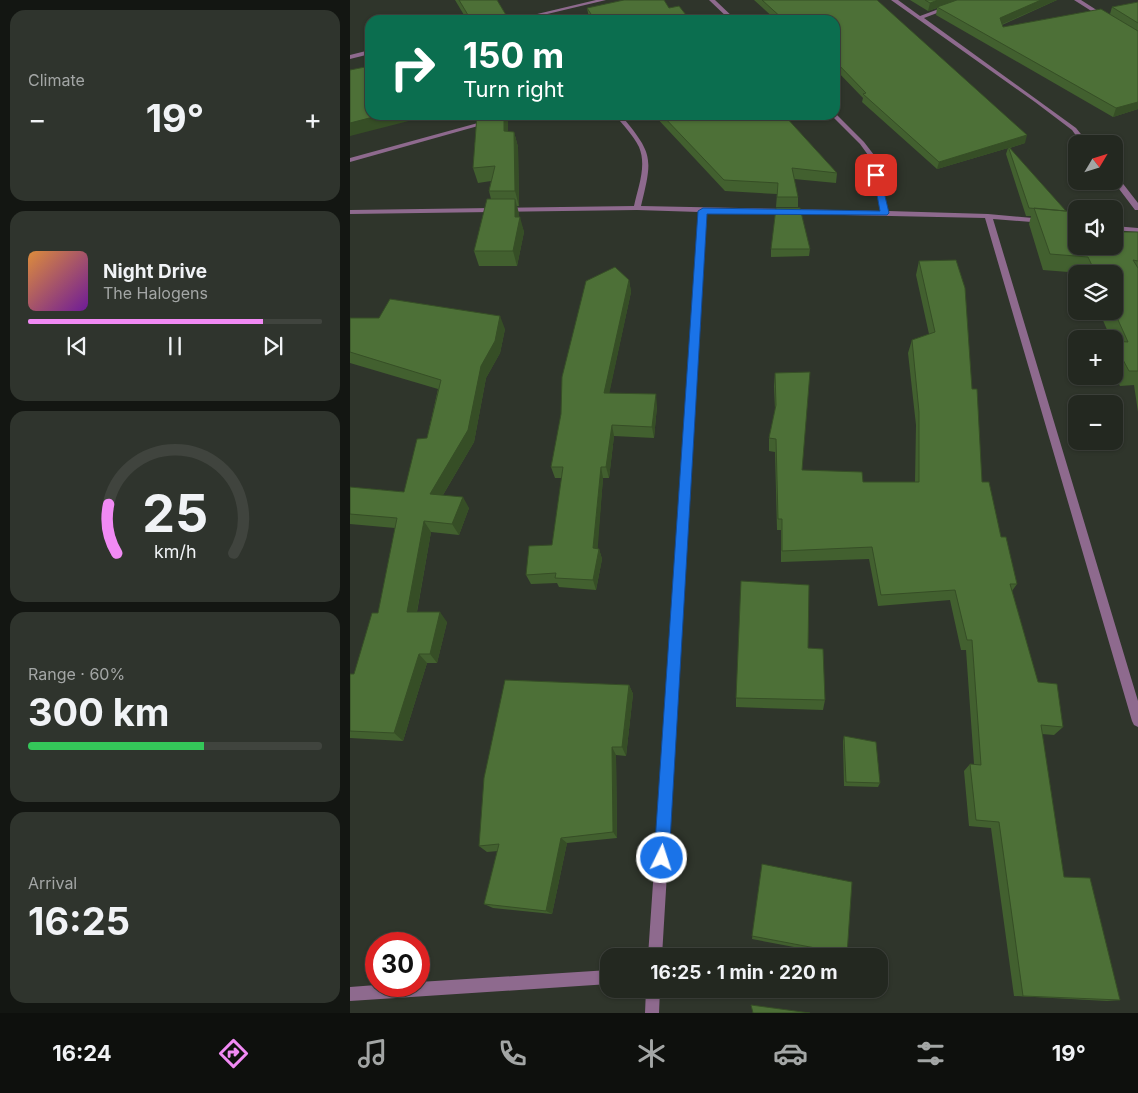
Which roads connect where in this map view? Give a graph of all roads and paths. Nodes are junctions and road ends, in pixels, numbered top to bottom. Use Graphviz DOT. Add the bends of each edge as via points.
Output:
graph roads {
  1 [pos="603,0"];
  2 [pos="712,0"];
  3 [pos="894,0"];
  4 [pos="968,0"];
  5 [pos="1077,0"];
  6 [pos="550,15"];
  7 [pos="728,15"];
  8 [pos="920,18"];
  9 [pos="1115,23"];
  10 [pos="365,53"];
  11 [pos="350,57"];
  12 [pos="496,120"];
  13 [pos="622,120"];
  14 [pos="839,120"];
  15 [pos="1079,135"];
  16 [pos="350,160"];
  17 [pos="1123,189"];
  18 [pos="637,208"];
  19 [pos="1138,208"];
  20 [pos="703,211"];
  21 [pos="350,212"];
  22 [pos="884,213"];
  23 [pos="988,216"];
  24 [pos="1057,222"];
  25 [pos="1123,229"];
  26 [pos="1138,230"];
  27 [pos="1138,721"];
  28 [pos="656,948"];
  29 [pos="600,979"];
  30 [pos="350,994"];
  31 [pos="653,998"];
  32 [pos="652,1013"];
  1 -- 6 [label="street"];
  2 -- 7 [label="street"];
  3 -- 8 [label="street"];
  4 -- 8 [label="street"];
  5 -- 9 [label="street"];
  8 -- 15 [label="street" via="1038,101"];
  10 -- 11 [label="street"];
  12 -- 16 [label="street"];
  13 -- 18 [label="street" via="642,147 645,160"];
  14 -- 22 [label="street" via="871,155"];
  17 -- 19 [label="street"];
  18 -- 20 [label="street"];
  18 -- 21 [label="street"];
  20 -- 22 [label="street"];
  20 -- 28 [label="street"];
  22 -- 23 [label="street"];
  23 -- 24 [label="street"];
  23 -- 27 [label="street"];
  25 -- 26 [label="street"];
  29 -- 30 [label="street"];
  31 -- 32 [label="street"];
}
